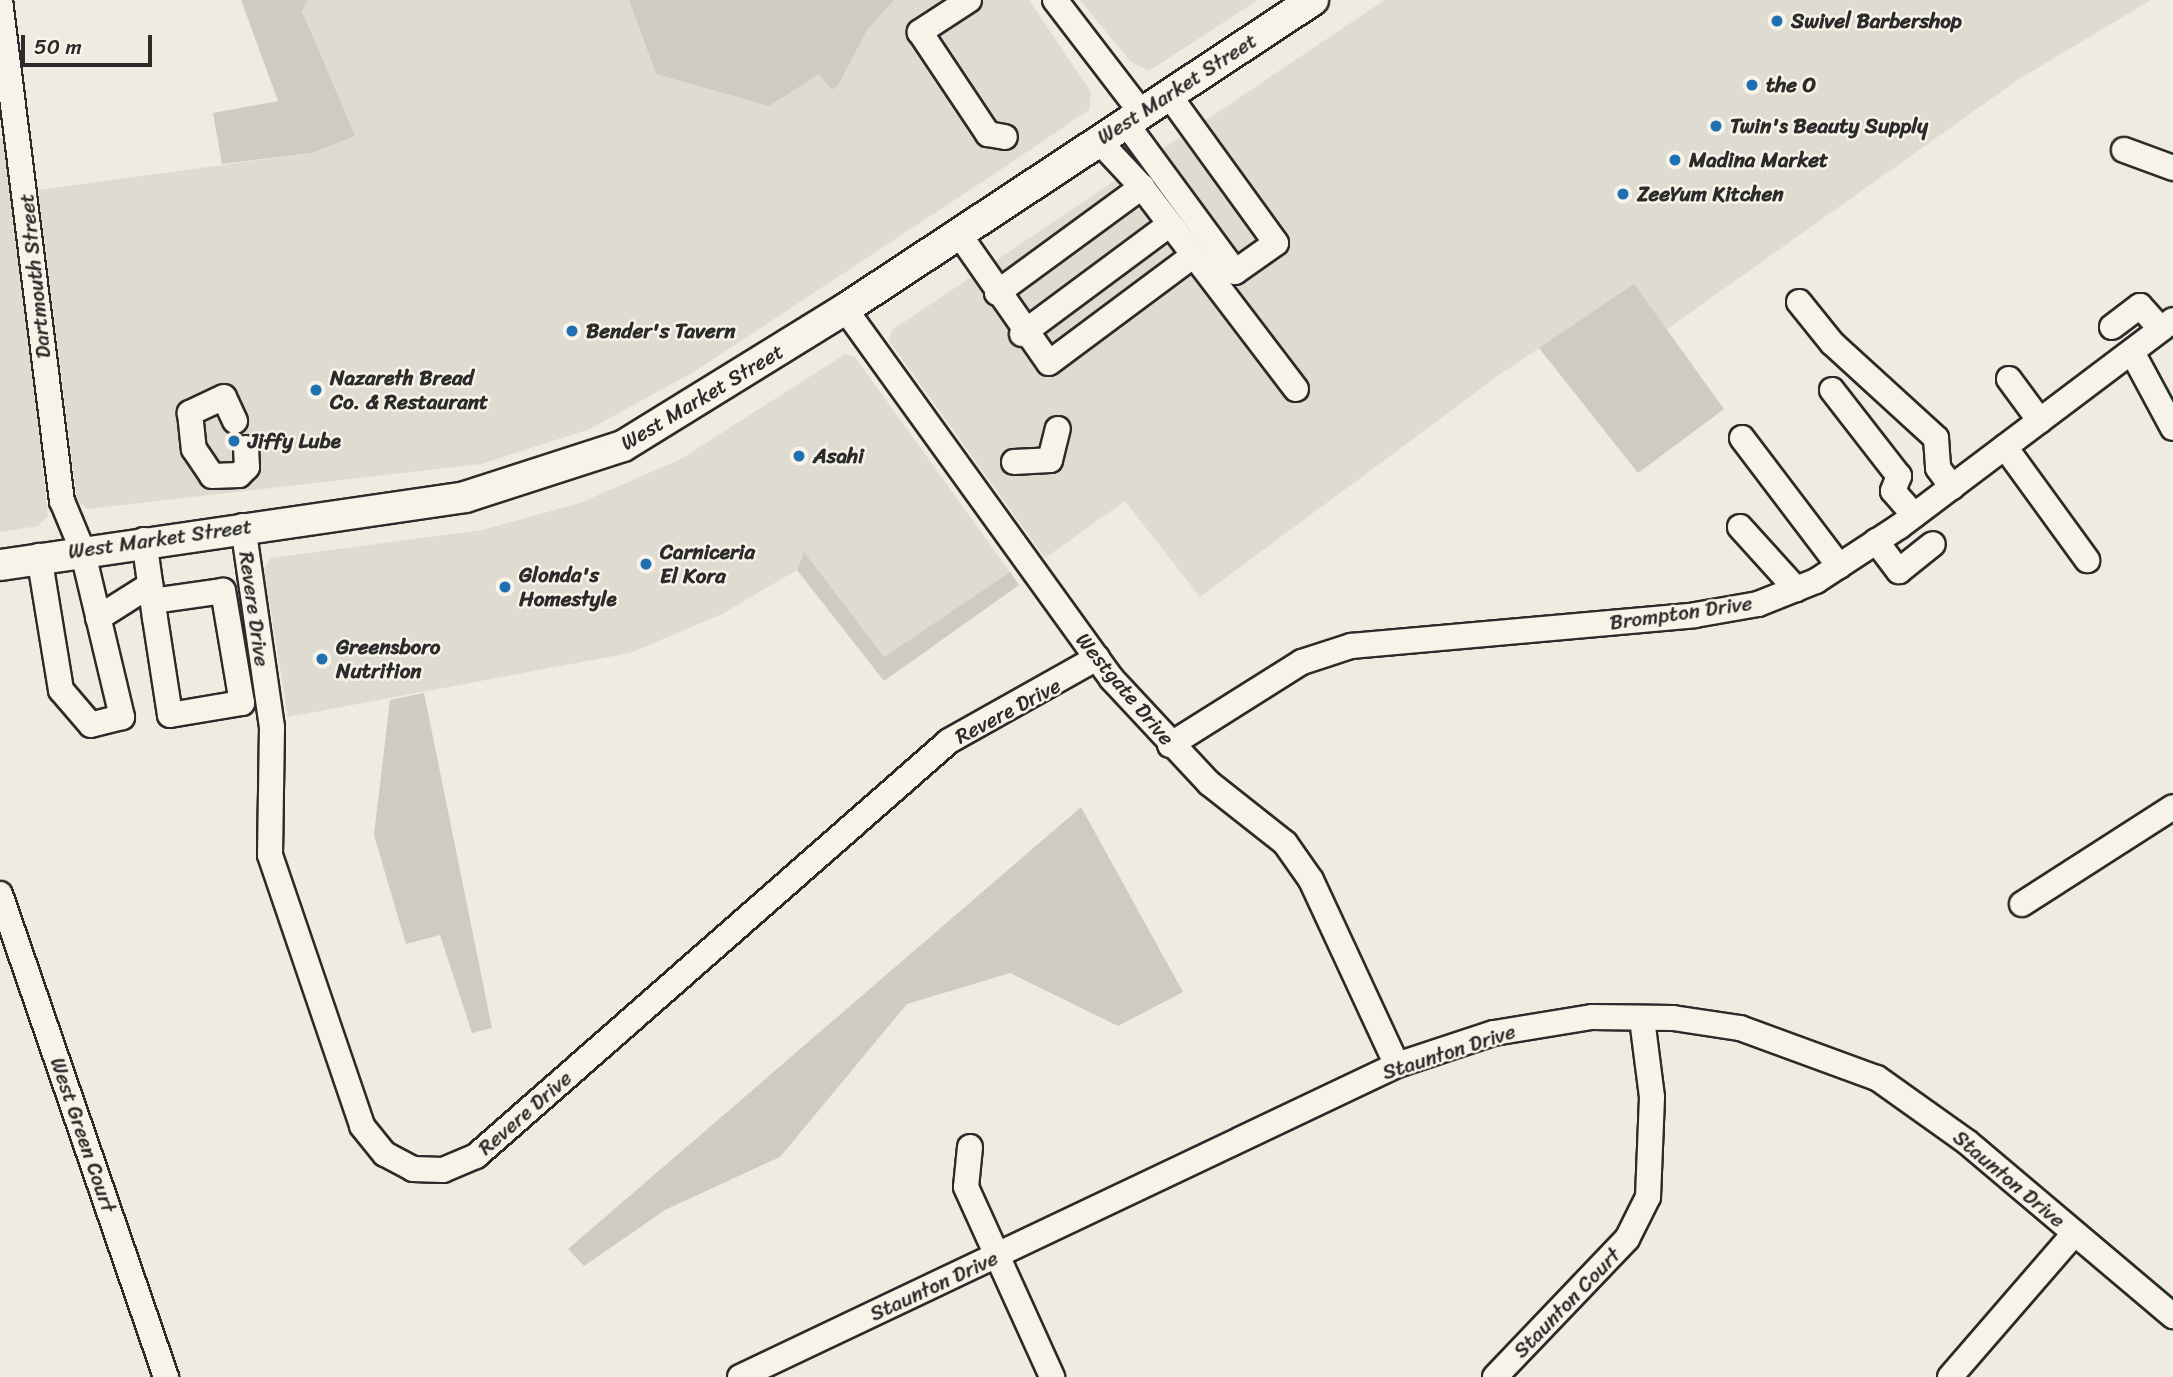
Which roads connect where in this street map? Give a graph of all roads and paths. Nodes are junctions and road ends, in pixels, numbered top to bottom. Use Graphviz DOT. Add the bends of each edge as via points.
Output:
graph roads {
  1 [pos="1,0"];
  2 [pos="969,0"];
  3 [pos="1055,0"];
  4 [pos="1313,0"];
  5 [pos="1168,94"];
  6 [pos="1133,117"];
  7 [pos="1005,137"];
  8 [pos="1098,140"];
  9 [pos="2124,150"];
  10 [pos="2173,168"];
  11 [pos="1142,187"];
  12 [pos="1170,223"];
  13 [pos="959,234"];
  14 [pos="1194,255"];
  15 [pos="997,293"];
  16 [pos="1800,302"];
  17 [pos="845,309"];
  18 [pos="2167,325"];
  19 [pos="2112,327"];
  20 [pos="1022,334"];
  21 [pos="2132,352"];
  22 [pos="2009,379"];
  23 [pos="1296,390"];
  24 [pos="1832,390"];
  25 [pos="234,421"];
  26 [pos="2040,421"];
  27 [pos="2173,428"];
  28 [pos="1058,429"];
  29 [pos="1742,438"];
  30 [pos="2005,447"];
  31 [pos="246,448"];
  32 [pos="1014,463"];
  33 [pos="1952,487"];
  34 [pos="1914,515"];
  35 [pos="243,526"];
  36 [pos="1740,527"];
  37 [pos="144,540"];
  38 [pos="1876,541"];
  39 [pos="1933,544"];
  40 [pos="82,549"];
  41 [pos="39,556"];
  42 [pos="2087,560"];
  43 [pos="0,565"];
  44 [pos="1839,566"];
  45 [pos="1796,589"];
  46 [pos="153,601"];
  47 [pos="99,618"];
  48 [pos="1097,658"];
  49 [pos="1170,746"];
  50 [pos="2173,807"];
  51 [pos="0,894"];
  52 [pos="2022,904"];
  53 [pos="1642,1019"];
  54 [pos="1396,1065"];
  55 [pos="970,1147"];
  56 [pos="2074,1234"];
  57 [pos="996,1256"];
  58 [pos="2173,1317"];
  59 [pos="166,1377"];
  60 [pos="740,1377"];
  61 [pos="1052,1377"];
  62 [pos="1495,1377"];
  63 [pos="1950,1377"];
  1 -- 40 [label="street, Dartmouth Street" via="55,459 66,516"];
  2 -- 7 [label="street" via="920,32 988,134"];
  3 -- 6 [label="street"];
  4 -- 5 [label="main road, West Market Street"];
  5 -- 6 [label="main road, West Market Street"];
  5 -- 6 [label="street" via="1276,243 1235,272"];
  6 -- 8 [label="main road, West Market Street"];
  8 -- 11 [label="street"];
  8 -- 13 [label="main road, West Market Street"];
  9 -- 10 [label="street"];
  11 -- 12 [label="street"];
  11 -- 15 [label="street"];
  12 -- 14 [label="street"];
  12 -- 20 [label="street"];
  13 -- 15 [label="street"];
  13 -- 17 [label="main road, West Market Street"];
  14 -- 20 [label="street" via="1049,363"];
  14 -- 23 [label="street"];
  15 -- 20 [label="street"];
  16 -- 33 [label="street" via="1832,343 1936,438 1938,468"];
  17 -- 35 [label="main road, West Market Street" via="649,433 585,462 465,497"];
  17 -- 48 [label="street, Westgate Drive"];
  18 -- 19 [label="street" via="2140,306"];
  18 -- 21 [label="street, Brompton Drive"];
  21 -- 26 [label="street, Brompton Drive"];
  21 -- 27 [label="street"];
  22 -- 26 [label="street"];
  24 -- 34 [label="street" via="1899,476 1893,491"];
  25 -- 31 [label="street" via="224,397 190,413 194,449 212,476 239,475 247,467"];
  26 -- 30 [label="street, Brompton Drive"];
  28 -- 32 [label="street" via="1049,460"];
  29 -- 44 [label="street"];
  30 -- 33 [label="street, Brompton Drive"];
  30 -- 42 [label="street"];
  33 -- 34 [label="street, Brompton Drive"];
  34 -- 38 [label="street, Brompton Drive"];
  35 -- 37 [label="main road, West Market Street"];
  35 -- 48 [label="street, Revere Drive" via="272,727 270,855 362,1126 385,1154 414,1169 443,1170 476,1156 932,755"];
  36 -- 45 [label="street"];
  37 -- 40 [label="main road, West Market Street"];
  37 -- 46 [label="street"];
  38 -- 39 [label="street" via="1899,571"];
  38 -- 44 [label="street, Brompton Drive"];
  40 -- 41 [label="main road, West Market Street"];
  40 -- 47 [label="street, Dartmouth Street"];
  41 -- 43 [label="main road, West Market Street"];
  41 -- 47 [label="street, Dartmouth Street" via="61,690 91,725 122,718"];
  44 -- 45 [label="street, Brompton Drive"];
  45 -- 49 [label="street, Brompton Drive" via="1758,604 1695,615 1351,646 1302,662"];
  46 -- 46 [label="street" via="170,715 242,703 223,592"];
  46 -- 47 [label="street"];
  48 -- 49 [label="street, Westgate Drive"];
  49 -- 54 [label="street, Westgate Drive" via="1285,842 1311,880"];
  50 -- 52 [label="street"];
  51 -- 59 [label="street, West Green Court"];
  53 -- 54 [label="street, Staunton Drive" via="1592,1017 1494,1033"];
  53 -- 56 [label="street, Staunton Drive" via="1740,1028 1877,1078 1967,1142"];
  53 -- 62 [label="street, Staunton Court" via="1653,1124 1647,1197 1627,1239"];
  54 -- 57 [label="street, Staunton Drive"];
  55 -- 57 [label="street" via="966,1187"];
  56 -- 58 [label="street, Staunton Drive"];
  56 -- 63 [label="street"];
  57 -- 60 [label="street, Staunton Drive"];
  57 -- 61 [label="street"];
}
